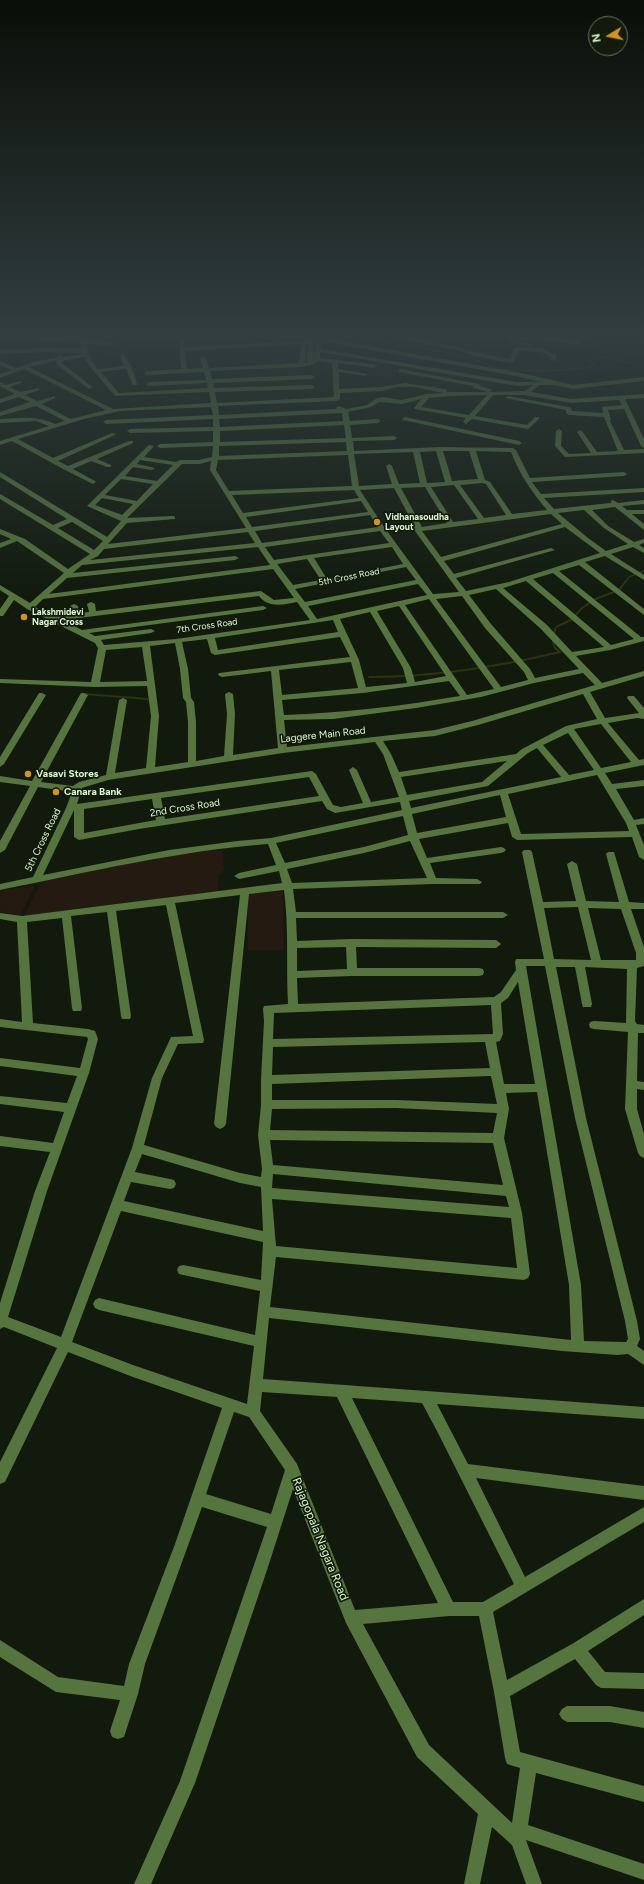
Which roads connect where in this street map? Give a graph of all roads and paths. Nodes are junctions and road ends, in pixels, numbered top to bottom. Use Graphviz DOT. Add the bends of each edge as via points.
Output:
graph roads {
  1 [pos="10,423"];
  2 [pos="48,423"];
  3 [pos="64,423"];
  4 [pos="215,423"];
  5 [pos="358,423"];
  6 [pos="424,423"];
  7 [pos="464,423"];
  8 [pos="501,423"];
  9 [pos="532,423"];
  10 [pos="610,423"];
  11 [pos="633,423"];
  12 [pos="346,424"];
  13 [pos="54,426"];
  14 [pos="0,427"];
  15 [pos="216,430"];
  16 [pos="458,430"];
  17 [pos="130,432"];
  18 [pos="559,432"];
  19 [pos="580,432"];
  20 [pos="114,434"];
  21 [pos="394,438"];
  22 [pos="13,439"];
  23 [pos="349,440"];
  24 [pos="131,442"];
  25 [pos="0,443"];
  26 [pos="519,443"];
  27 [pos="216,444"];
  28 [pos="151,446"];
  29 [pos="160,446"];
  30 [pos="644,446"];
  31 [pos="439,449"];
  32 [pos="472,449"];
  33 [pos="416,450"];
  34 [pos="644,451"];
  35 [pos="351,452"];
  36 [pos="622,452"];
  37 [pos="595,454"];
  38 [pos="138,458"];
  39 [pos="215,458"];
  40 [pos="92,459"];
  41 [pos="53,461"];
  42 [pos="177,464"];
  43 [pos="132,465"];
  44 [pos="109,466"];
  45 [pos="389,466"];
  46 [pos="152,468"];
  47 [pos="67,469"];
  48 [pos="0,474"];
  49 [pos="624,474"];
  50 [pos="120,476"];
  51 [pos="527,480"];
  52 [pos="482,481"];
  53 [pos="93,482"];
  54 [pos="157,483"];
  55 [pos="456,483"];
  56 [pos="449,484"];
  57 [pos="425,485"];
  58 [pos="396,486"];
  59 [pos="356,488"];
  60 [pos="644,490"];
  61 [pos="606,491"];
  62 [pos="228,493"];
  63 [pos="100,496"];
  64 [pos="538,496"];
  65 [pos="2,499"];
  66 [pos="364,499"];
  67 [pos="644,502"];
  68 [pos="139,503"];
  69 [pos="614,504"];
  70 [pos="585,507"];
  71 [pos="552,512"];
  72 [pos="624,512"];
  73 [pos="644,512"];
  74 [pos="372,513"];
  75 [pos="242,515"];
  76 [pos="510,516"];
  77 [pos="173,518"];
  78 [pos="72,519"];
  79 [pos="124,520"];
  80 [pos="482,520"];
  81 [pos="451,524"];
  82 [pos="565,525"];
  83 [pos="52,528"];
  84 [pos="420,528"];
  85 [pos="644,528"];
  86 [pos="382,529"];
  87 [pos="251,530"];
  88 [pos="0,531"];
  89 [pos="17,539"];
  90 [pos="107,540"];
  91 [pos="644,541"];
  92 [pos="633,544"];
  93 [pos="260,545"];
  94 [pos="0,546"];
  95 [pos="393,546"];
  96 [pos="101,547"];
  97 [pos="551,550"];
  98 [pos="644,551"];
  99 [pos="606,552"];
  100 [pos="95,554"];
  101 [pos="310,557"];
  102 [pos="235,558"];
  103 [pos="440,560"];
  104 [pos="580,562"];
  105 [pos="80,563"];
  106 [pos="274,564"];
  107 [pos="407,565"];
  108 [pos="554,570"];
  109 [pos="67,574"];
  110 [pos="642,576"];
  111 [pos="452,577"];
  112 [pos="528,579"];
  113 [pos="325,581"];
  114 [pos="419,582"];
  115 [pos="0,587"];
  116 [pos="498,587"];
  117 [pos="291,588"];
  118 [pos="465,594"];
  119 [pos="12,597"];
  120 [pos="43,597"];
  121 [pos="232,597"];
  122 [pos="430,597"];
  123 [pos="301,602"];
  124 [pos="91,604"];
  125 [pos="400,604"];
  126 [pos="74,606"];
  127 [pos="30,607"];
  128 [pos="263,608"];
  129 [pos="373,611"];
  130 [pos="237,612"];
  131 [pos="644,613"];
  132 [pos="0,614"];
  133 [pos="91,614"];
  134 [pos="76,616"];
  135 [pos="53,619"];
  136 [pos="336,619"];
  137 [pos="315,622"];
  138 [pos="151,631"];
  139 [pos="343,634"];
  140 [pos="94,635"];
  141 [pos="210,636"];
  142 [pos="642,639"];
  143 [pos="178,641"];
  144 [pos="146,643"];
  145 [pos="102,648"];
  146 [pos="610,648"];
  147 [pos="571,655"];
  148 [pos="354,659"];
  149 [pos="275,669"];
  150 [pos="584,670"];
  151 [pos="644,673"];
  152 [pos="222,676"];
  153 [pos="451,678"];
  154 [pos="0,681"];
  155 [pos="533,681"];
  156 [pos="150,683"];
  157 [pos="94,685"];
  158 [pos="412,685"];
  159 [pos="600,686"];
  160 [pos="363,690"];
  161 [pos="499,690"];
  162 [pos="585,691"];
  163 [pos="229,694"];
  164 [pos="42,695"];
  165 [pos="84,695"];
  166 [pos="277,698"];
  167 [pos="465,698"];
  168 [pos="631,698"];
  169 [pos="123,700"];
  170 [pos="644,715"];
  171 [pos="279,718"];
  172 [pos="602,720"];
  173 [pos="569,728"];
  174 [pos="378,740"];
  175 [pos="538,744"];
  176 [pos="283,750"];
  177 [pos="518,757"];
  178 [pos="228,758"];
  179 [pos="640,763"];
  180 [pos="0,764"];
  181 [pos="192,764"];
  182 [pos="150,770"];
  183 [pos="353,770"];
  184 [pos="600,772"];
  185 [pos="396,775"];
  186 [pos="110,776"];
  187 [pos="567,778"];
  188 [pos="0,779"];
  189 [pos="644,783"];
  190 [pos="34,784"];
  191 [pos="78,786"];
  192 [pos="610,787"];
  193 [pos="503,792"];
  194 [pos="156,796"];
  195 [pos="324,798"];
  196 [pos="404,799"];
  197 [pos="368,805"];
  198 [pos="75,808"];
  199 [pos="407,812"];
  200 [pos="511,819"];
  201 [pos="644,821"];
  202 [pos="161,823"];
  203 [pos="631,823"];
  204 [pos="636,834"];
  205 [pos="413,837"];
  206 [pos="271,841"];
  207 [pos="0,850"];
  208 [pos="501,850"];
  209 [pos="527,852"];
  210 [pos="611,854"];
  211 [pos="644,855"];
  212 [pos="425,861"];
  213 [pos="572,864"];
  214 [pos="281,868"];
  215 [pos="239,876"];
  216 [pos="36,880"];
  217 [pos="433,881"];
  218 [pos="477,882"];
  219 [pos="288,886"];
  220 [pos="0,888"];
  221 [pos="245,891"];
  222 [pos="170,901"];
  223 [pos="580,904"];
  224 [pos="540,905"];
  225 [pos="625,905"];
  226 [pos="644,906"];
  227 [pos="111,908"];
  228 [pos="66,913"];
  229 [pos="291,915"];
  230 [pos="503,915"];
  231 [pos="0,916"];
  232 [pos="22,919"];
  233 [pos="351,943"];
  234 [pos="496,944"];
  235 [pos="292,945"];
  236 [pos="551,963"];
  237 [pos="579,964"];
  238 [pos="597,964"];
  239 [pos="632,965"];
  240 [pos="352,972"];
  241 [pos="479,972"];
  242 [pos="521,972"];
  243 [pos="291,975"];
  244 [pos="496,1001"];
  245 [pos="587,1004"];
  246 [pos="77,1008"];
  247 [pos="293,1008"];
  248 [pos="126,1016"];
  249 [pos="0,1024"];
  250 [pos="594,1025"];
  251 [pos="28,1026"];
  252 [pos="638,1029"];
  253 [pos="490,1040"];
  254 [pos="267,1043"];
  255 [pos="0,1062"];
  256 [pos="495,1072"];
  257 [pos="84,1073"];
  258 [pos="266,1080"];
  259 [pos="631,1084"];
  260 [pos="644,1086"];
  261 [pos="499,1088"];
  262 [pos="541,1088"];
  263 [pos="0,1100"];
  264 [pos="267,1105"];
  265 [pos="71,1108"];
  266 [pos="503,1109"];
  267 [pos="220,1124"];
  268 [pos="264,1135"];
  269 [pos="498,1138"];
  270 [pos="0,1141"];
  271 [pos="57,1148"];
  272 [pos="138,1148"];
  273 [pos="644,1153"];
  274 [pos="268,1169"];
  275 [pos="128,1176"];
  276 [pos="170,1184"];
  277 [pos="267,1188"];
  278 [pos="511,1191"];
  279 [pos="117,1206"];
  280 [pos="516,1212"];
  281 [pos="269,1238"];
  282 [pos="270,1251"];
  283 [pos="184,1270"];
  284 [pos="266,1287"];
  285 [pos="99,1304"];
  286 [pos="264,1312"];
  287 [pos="0,1321"];
  288 [pos="260,1342"];
  289 [pos="65,1344"];
  290 [pos="578,1346"];
  291 [pos="630,1348"];
  292 [pos="644,1359"];
  293 [pos="255,1385"];
  294 [pos="341,1391"];
  295 [pos="426,1398"];
  296 [pos="230,1403"];
  297 [pos="253,1412"];
  298 [pos="644,1413"];
  299 [pos="292,1469"];
  300 [pos="464,1470"];
  301 [pos="0,1478"];
  302 [pos="644,1492"];
  303 [pos="198,1499"];
  304 [pos="644,1514"];
  305 [pos="275,1522"];
  306 [pos="523,1587"];
  307 [pos="644,1606"];
  308 [pos="449,1609"];
  309 [pos="485,1609"];
  310 [pos="351,1618"];
  311 [pos="0,1648"];
  312 [pos="577,1649"];
  313 [pos="644,1681"];
  314 [pos="502,1692"];
  315 [pos="130,1694"];
  316 [pos="567,1714"];
  317 [pos="644,1720"];
  318 [pos="118,1731"];
  319 [pos="529,1763"];
  320 [pos="644,1794"];
  321 [pos="487,1811"];
  322 [pos="519,1835"];
  323 [pos="644,1872"];
  324 [pos="142,1884"];
  325 [pos="472,1884"];
  326 [pos="534,1884"];
  1 -- 14 [label="street"];
  2 -- 13 [label="street"];
  3 -- 13 [label="street"];
  4 -- 15 [label="street"];
  5 -- 12 [label="street"];
  6 -- 16 [label="street"];
  7 -- 16 [label="street"];
  8 -- 9 [label="street" via="528,427"];
  10 -- 36 [label="street"];
  11 -- 30 [label="street"];
  12 -- 15 [label="street"];
  12 -- 23 [label="street"];
  13 -- 22 [label="street"];
  15 -- 17 [label="street"];
  15 -- 27 [label="street"];
  16 -- 26 [label="street"];
  18 -- 37 [label="street" via="558,446 567,456"];
  19 -- 37 [label="street"];
  20 -- 41 [label="street"];
  21 -- 23 [label="street"];
  22 -- 25 [label="street"];
  22 -- 41 [label="street"];
  23 -- 27 [label="street"];
  23 -- 35 [label="street"];
  24 -- 40 [label="street"];
  27 -- 29 [label="street"];
  27 -- 39 [label="street"];
  28 -- 38 [label="street"];
  31 -- 32 [label="street"];
  31 -- 33 [label="street"];
  31 -- 56 [label="street"];
  32 -- 51 [label="street" via="513,450"];
  32 -- 52 [label="street"];
  33 -- 35 [label="street"];
  33 -- 57 [label="street"];
  34 -- 36 [label="street"];
  35 -- 39 [label="street"];
  35 -- 59 [label="street"];
  36 -- 37 [label="street"];
  38 -- 42 [label="street"];
  38 -- 43 [label="street"];
  39 -- 42 [label="street"];
  39 -- 62 [label="street" via="213,470"];
  40 -- 44 [label="street"];
  40 -- 47 [label="street"];
  41 -- 47 [label="street"];
  42 -- 54 [label="street"];
  43 -- 46 [label="street"];
  43 -- 50 [label="street"];
  45 -- 58 [label="street"];
  47 -- 53 [label="street"];
  48 -- 78 [label="street"];
  49 -- 51 [label="street"];
  50 -- 54 [label="street"];
  50 -- 63 [label="street"];
  51 -- 64 [label="street"];
  52 -- 55 [label="street"];
  52 -- 76 [label="street" via="488,483"];
  54 -- 68 [label="street"];
  55 -- 56 [label="street"];
  55 -- 80 [label="street"];
  56 -- 57 [label="street"];
  57 -- 58 [label="street"];
  57 -- 81 [label="street"];
  58 -- 59 [label="street"];
  58 -- 84 [label="street"];
  59 -- 62 [label="street"];
  59 -- 66 [label="street"];
  60 -- 61 [label="street"];
  61 -- 64 [label="street"];
  61 -- 69 [label="street"];
  62 -- 75 [label="street"];
  63 -- 68 [label="street"];
  63 -- 79 [label="street" via="90,506"];
  64 -- 71 [label="street"];
  65 -- 83 [label="street"];
  66 -- 74 [label="street"];
  66 -- 75 [label="street"];
  67 -- 69 [label="street"];
  68 -- 79 [label="street"];
  69 -- 70 [label="street"];
  69 -- 72 [label="street"];
  70 -- 71 [label="street"];
  70 -- 92 [label="street" via="606,527"];
  71 -- 76 [label="street"];
  71 -- 82 [label="street"];
  72 -- 73 [label="street"];
  72 -- 85 [label="street"];
  74 -- 86 [label="street"];
  74 -- 87 [label="street"];
  75 -- 87 [label="street"];
  76 -- 80 [label="street"];
  77 -- 79 [label="street"];
  78 -- 83 [label="street"];
  78 -- 90 [label="street"];
  79 -- 90 [label="street"];
  80 -- 81 [label="street"];
  81 -- 84 [label="street"];
  82 -- 99 [label="street" via="584,540"];
  82 -- 103 [label="street"];
  83 -- 100 [label="street"];
  84 -- 86 [label="street"];
  84 -- 103 [label="street" via="418,531"];
  86 -- 93 [label="street"];
  86 -- 95 [label="street"];
  87 -- 93 [label="street"];
  87 -- 96 [label="street"];
  88 -- 89 [label="street"];
  89 -- 94 [label="street"];
  89 -- 109 [label="street"];
  90 -- 96 [label="street"];
  91 -- 92 [label="street, 7th Cross Road"];
  92 -- 98 [label="street"];
  92 -- 99 [label="street, 7th Cross Road"];
  93 -- 105 [label="street"];
  93 -- 106 [label="street"];
  95 -- 101 [label="street"];
  95 -- 107 [label="street"];
  96 -- 100 [label="street"];
  97 -- 111 [label="street"];
  99 -- 104 [label="street, 7th Cross Road"];
  99 -- 110 [label="street"];
  100 -- 105 [label="street"];
  101 -- 106 [label="street"];
  101 -- 113 [label="street"];
  102 -- 109 [label="street"];
  103 -- 111 [label="street"];
  104 -- 108 [label="street, 7th Cross Road"];
  104 -- 131 [label="street"];
  105 -- 109 [label="street"];
  106 -- 117 [label="street"];
  106 -- 120 [label="street"];
  107 -- 113 [label="street, 5th Cross Road"];
  107 -- 114 [label="street"];
  108 -- 112 [label="street, 7th Cross Road"];
  108 -- 142 [label="street"];
  109 -- 120 [label="street"];
  111 -- 118 [label="street"];
  112 -- 116 [label="street, 7th Cross Road"];
  112 -- 146 [label="street"];
  113 -- 117 [label="street, 5th Cross Road"];
  114 -- 122 [label="street"];
  114 -- 123 [label="street"];
  115 -- 119 [label="street"];
  116 -- 118 [label="street, 7th Cross Road"];
  116 -- 147 [label="street"];
  117 -- 123 [label="street"];
  118 -- 122 [label="street, 7th Cross Road"];
  118 -- 155 [label="street"];
  119 -- 127 [label="street"];
  119 -- 132 [label="street"];
  120 -- 127 [label="street"];
  121 -- 123 [label="street" via="261,593 266,600 274,604"];
  121 -- 130 [label="street"];
  121 -- 133 [label="street"];
  122 -- 125 [label="street, 7th Cross Road"];
  122 -- 161 [label="street"];
  123 -- 137 [label="street"];
  124 -- 133 [label="street"];
  125 -- 129 [label="street, 7th Cross Road"];
  125 -- 153 [label="street"];
  126 -- 134 [label="street"];
  127 -- 135 [label="street"];
  128 -- 130 [label="street"];
  129 -- 136 [label="street, 7th Cross Road"];
  129 -- 158 [label="street" via="407,668"];
  130 -- 140 [label="street"];
  133 -- 134 [label="street"];
  133 -- 140 [label="street"];
  134 -- 135 [label="street"];
  135 -- 140 [label="street"];
  136 -- 137 [label="street, 7th Cross Road"];
  136 -- 139 [label="street"];
  137 -- 141 [label="street, 7th Cross Road"];
  138 -- 140 [label="street"];
  139 -- 141 [label="street" via="214,653"];
  139 -- 148 [label="street"];
  140 -- 145 [label="street"];
  141 -- 143 [label="street, 7th Cross Road"];
  142 -- 146 [label="street"];
  143 -- 144 [label="street, 7th Cross Road"];
  143 -- 181 [label="street" via="187,698 190,702"];
  144 -- 145 [label="street, 7th Cross Road"];
  144 -- 156 [label="street"];
  145 -- 157 [label="street"];
  146 -- 147 [label="street"];
  147 -- 150 [label="street"];
  148 -- 149 [label="street"];
  148 -- 160 [label="street"];
  149 -- 152 [label="street"];
  149 -- 166 [label="street"];
  150 -- 155 [label="street"];
  150 -- 159 [label="street"];
  151 -- 159 [label="street, Laggere Main Road"];
  153 -- 158 [label="street"];
  153 -- 167 [label="street"];
  154 -- 157 [label="street"];
  155 -- 161 [label="street"];
  156 -- 157 [label="street"];
  156 -- 182 [label="street" via="156,716"];
  158 -- 160 [label="street"];
  159 -- 162 [label="street, Laggere Main Road"];
  160 -- 166 [label="street"];
  161 -- 167 [label="street"];
  162 -- 172 [label="street"];
  162 -- 174 [label="street, Laggere Main Road" via="434,733"];
  163 -- 178 [label="street" via="231,714"];
  164 -- 180 [label="street"];
  165 -- 190 [label="street"];
  166 -- 171 [label="street"];
  167 -- 171 [label="street" via="340,716"];
  168 -- 170 [label="street"];
  169 -- 186 [label="street"];
  170 -- 172 [label="street"];
  171 -- 176 [label="street"];
  172 -- 173 [label="street"];
  172 -- 179 [label="street"];
  173 -- 175 [label="street"];
  173 -- 184 [label="street"];
  174 -- 176 [label="street, Laggere Main Road"];
  174 -- 185 [label="street"];
  175 -- 177 [label="street"];
  175 -- 187 [label="street"];
  176 -- 178 [label="street, Laggere Main Road"];
  177 -- 185 [label="street"];
  177 -- 196 [label="street" via="484,784"];
  178 -- 181 [label="street, Laggere Main Road"];
  179 -- 184 [label="street"];
  181 -- 182 [label="street, Laggere Main Road"];
  182 -- 186 [label="street, Laggere Main Road"];
  183 -- 197 [label="street"];
  184 -- 187 [label="street"];
  184 -- 192 [label="street"];
  185 -- 196 [label="street"];
  186 -- 191 [label="street, Laggere Main Road"];
  187 -- 193 [label="street"];
  188 -- 190 [label="street, Laggere Main Road"];
  189 -- 192 [label="street"];
  190 -- 191 [label="street, Laggere Main Road" via="74,789"];
  190 -- 207 [label="street"];
  191 -- 198 [label="street, 5th Cross Road"];
  192 -- 203 [label="street"];
  193 -- 199 [label="street"];
  193 -- 200 [label="street"];
  194 -- 195 [label="street" via="312,774"];
  194 -- 198 [label="street"];
  194 -- 202 [label="street"];
  195 -- 197 [label="street" via="335,810"];
  195 -- 202 [label="street, 2nd Cross Road"];
  196 -- 197 [label="street"];
  196 -- 199 [label="street"];
  198 -- 202 [label="street, 2nd Cross Road" via="79,837"];
  198 -- 216 [label="street, 5th Cross Road"];
  199 -- 205 [label="street"];
  199 -- 206 [label="street"];
  200 -- 204 [label="street" via="516,835 521,837"];
  200 -- 205 [label="street"];
  201 -- 203 [label="street"];
  203 -- 204 [label="street"];
  204 -- 211 [label="street"];
  205 -- 212 [label="street"];
  205 -- 214 [label="street"];
  206 -- 214 [label="street"];
  206 -- 216 [label="street" via="204,846"];
  208 -- 212 [label="street"];
  209 -- 224 [label="street"];
  210 -- 225 [label="street"];
  212 -- 217 [label="street"];
  213 -- 223 [label="street"];
  214 -- 215 [label="street"];
  214 -- 219 [label="street"];
  216 -- 220 [label="street"];
  217 -- 218 [label="street"];
  217 -- 219 [label="street"];
  219 -- 221 [label="street"];
  219 -- 229 [label="street"];
  221 -- 222 [label="street"];
  221 -- 267 [label="street"];
  222 -- 227 [label="street"];
  222 -- 272 [label="street" via="199,1040 175,1040 157,1078"];
  223 -- 224 [label="street"];
  223 -- 225 [label="street"];
  223 -- 238 [label="street"];
  224 -- 236 [label="street"];
  225 -- 226 [label="street"];
  225 -- 239 [label="street" via="641,952 641,963"];
  227 -- 228 [label="street"];
  227 -- 248 [label="street"];
  228 -- 232 [label="street"];
  228 -- 246 [label="street"];
  229 -- 230 [label="street"];
  229 -- 235 [label="street"];
  231 -- 232 [label="street"];
  232 -- 251 [label="street"];
  233 -- 234 [label="street"];
  233 -- 235 [label="street"];
  233 -- 240 [label="street"];
  235 -- 243 [label="street"];
  236 -- 237 [label="street"];
  236 -- 242 [label="street" via="520,962"];
  236 -- 291 [label="street" via="574,1089 631,1321 634,1339"];
  237 -- 238 [label="street"];
  237 -- 245 [label="street"];
  238 -- 239 [label="street"];
  239 -- 252 [label="street" via="630,1021"];
  240 -- 241 [label="street"];
  240 -- 243 [label="street"];
  242 -- 244 [label="street" via="516,976 506,995"];
  242 -- 262 [label="street"];
  243 -- 247 [label="street"];
  244 -- 247 [label="street"];
  244 -- 253 [label="street" via="498,1034"];
  247 -- 254 [label="street" via="268,1009"];
  249 -- 251 [label="street"];
  250 -- 252 [label="street"];
  251 -- 257 [label="street" via="91,1034 94,1039"];
  252 -- 259 [label="street"];
  253 -- 254 [label="street"];
  253 -- 256 [label="street"];
  254 -- 258 [label="street"];
  255 -- 257 [label="street"];
  256 -- 258 [label="street"];
  256 -- 261 [label="street"];
  257 -- 265 [label="street"];
  258 -- 264 [label="street"];
  259 -- 260 [label="street"];
  259 -- 273 [label="street" via="631,1109"];
  261 -- 262 [label="street"];
  261 -- 266 [label="street"];
  262 -- 290 [label="street" via="575,1285"];
  263 -- 265 [label="street"];
  264 -- 266 [label="street" via="396,1104"];
  264 -- 268 [label="street"];
  265 -- 271 [label="street"];
  266 -- 269 [label="street"];
  268 -- 269 [label="street"];
  268 -- 274 [label="street"];
  269 -- 278 [label="street"];
  270 -- 271 [label="street"];
  271 -- 287 [label="street"];
  272 -- 275 [label="street"];
  272 -- 277 [label="street"];
  274 -- 277 [label="street"];
  274 -- 278 [label="street"];
  275 -- 276 [label="street"];
  275 -- 279 [label="street"];
  277 -- 280 [label="street"];
  277 -- 281 [label="street"];
  278 -- 280 [label="street"];
  279 -- 281 [label="street"];
  279 -- 289 [label="street"];
  280 -- 282 [label="street" via="524,1274"];
  281 -- 282 [label="street"];
  282 -- 284 [label="street"];
  283 -- 284 [label="street"];
  284 -- 286 [label="street"];
  285 -- 288 [label="street"];
  286 -- 288 [label="street"];
  286 -- 290 [label="street"];
  287 -- 289 [label="street"];
  288 -- 293 [label="street"];
  289 -- 296 [label="street" via="133,1371"];
  289 -- 301 [label="street"];
  290 -- 291 [label="street"];
  291 -- 292 [label="street"];
  293 -- 294 [label="street"];
  293 -- 297 [label="street"];
  294 -- 295 [label="street"];
  294 -- 308 [label="street"];
  295 -- 298 [label="street"];
  295 -- 300 [label="street"];
  296 -- 297 [label="street"];
  296 -- 303 [label="street"];
  297 -- 299 [label="street, Rajagopala Nagara Road"];
  299 -- 305 [label="street"];
  299 -- 310 [label="street, Rajagopala Nagara Road"];
  300 -- 302 [label="street"];
  300 -- 306 [label="street"];
  303 -- 305 [label="street"];
  303 -- 315 [label="street" via="137,1664"];
  304 -- 306 [label="street"];
  305 -- 324 [label="street" via="187,1782"];
  306 -- 309 [label="street"];
  307 -- 312 [label="street"];
  308 -- 309 [label="street"];
  308 -- 310 [label="street"];
  309 -- 314 [label="street"];
  310 -- 321 [label="street, Rajagopala Nagara Road" via="423,1751"];
  311 -- 315 [label="street" via="56,1684"];
  312 -- 313 [label="street" via="601,1680"];
  312 -- 314 [label="street"];
  314 -- 319 [label="street" via="513,1758"];
  315 -- 318 [label="street"];
  316 -- 317 [label="street" via="610,1714"];
  319 -- 320 [label="street"];
  319 -- 322 [label="street"];
  321 -- 322 [label="street, Rajagopala Nagara Road"];
  321 -- 325 [label="street"];
  322 -- 323 [label="street"];
  322 -- 326 [label="street, Rajagopala Nagara Road"];
}
